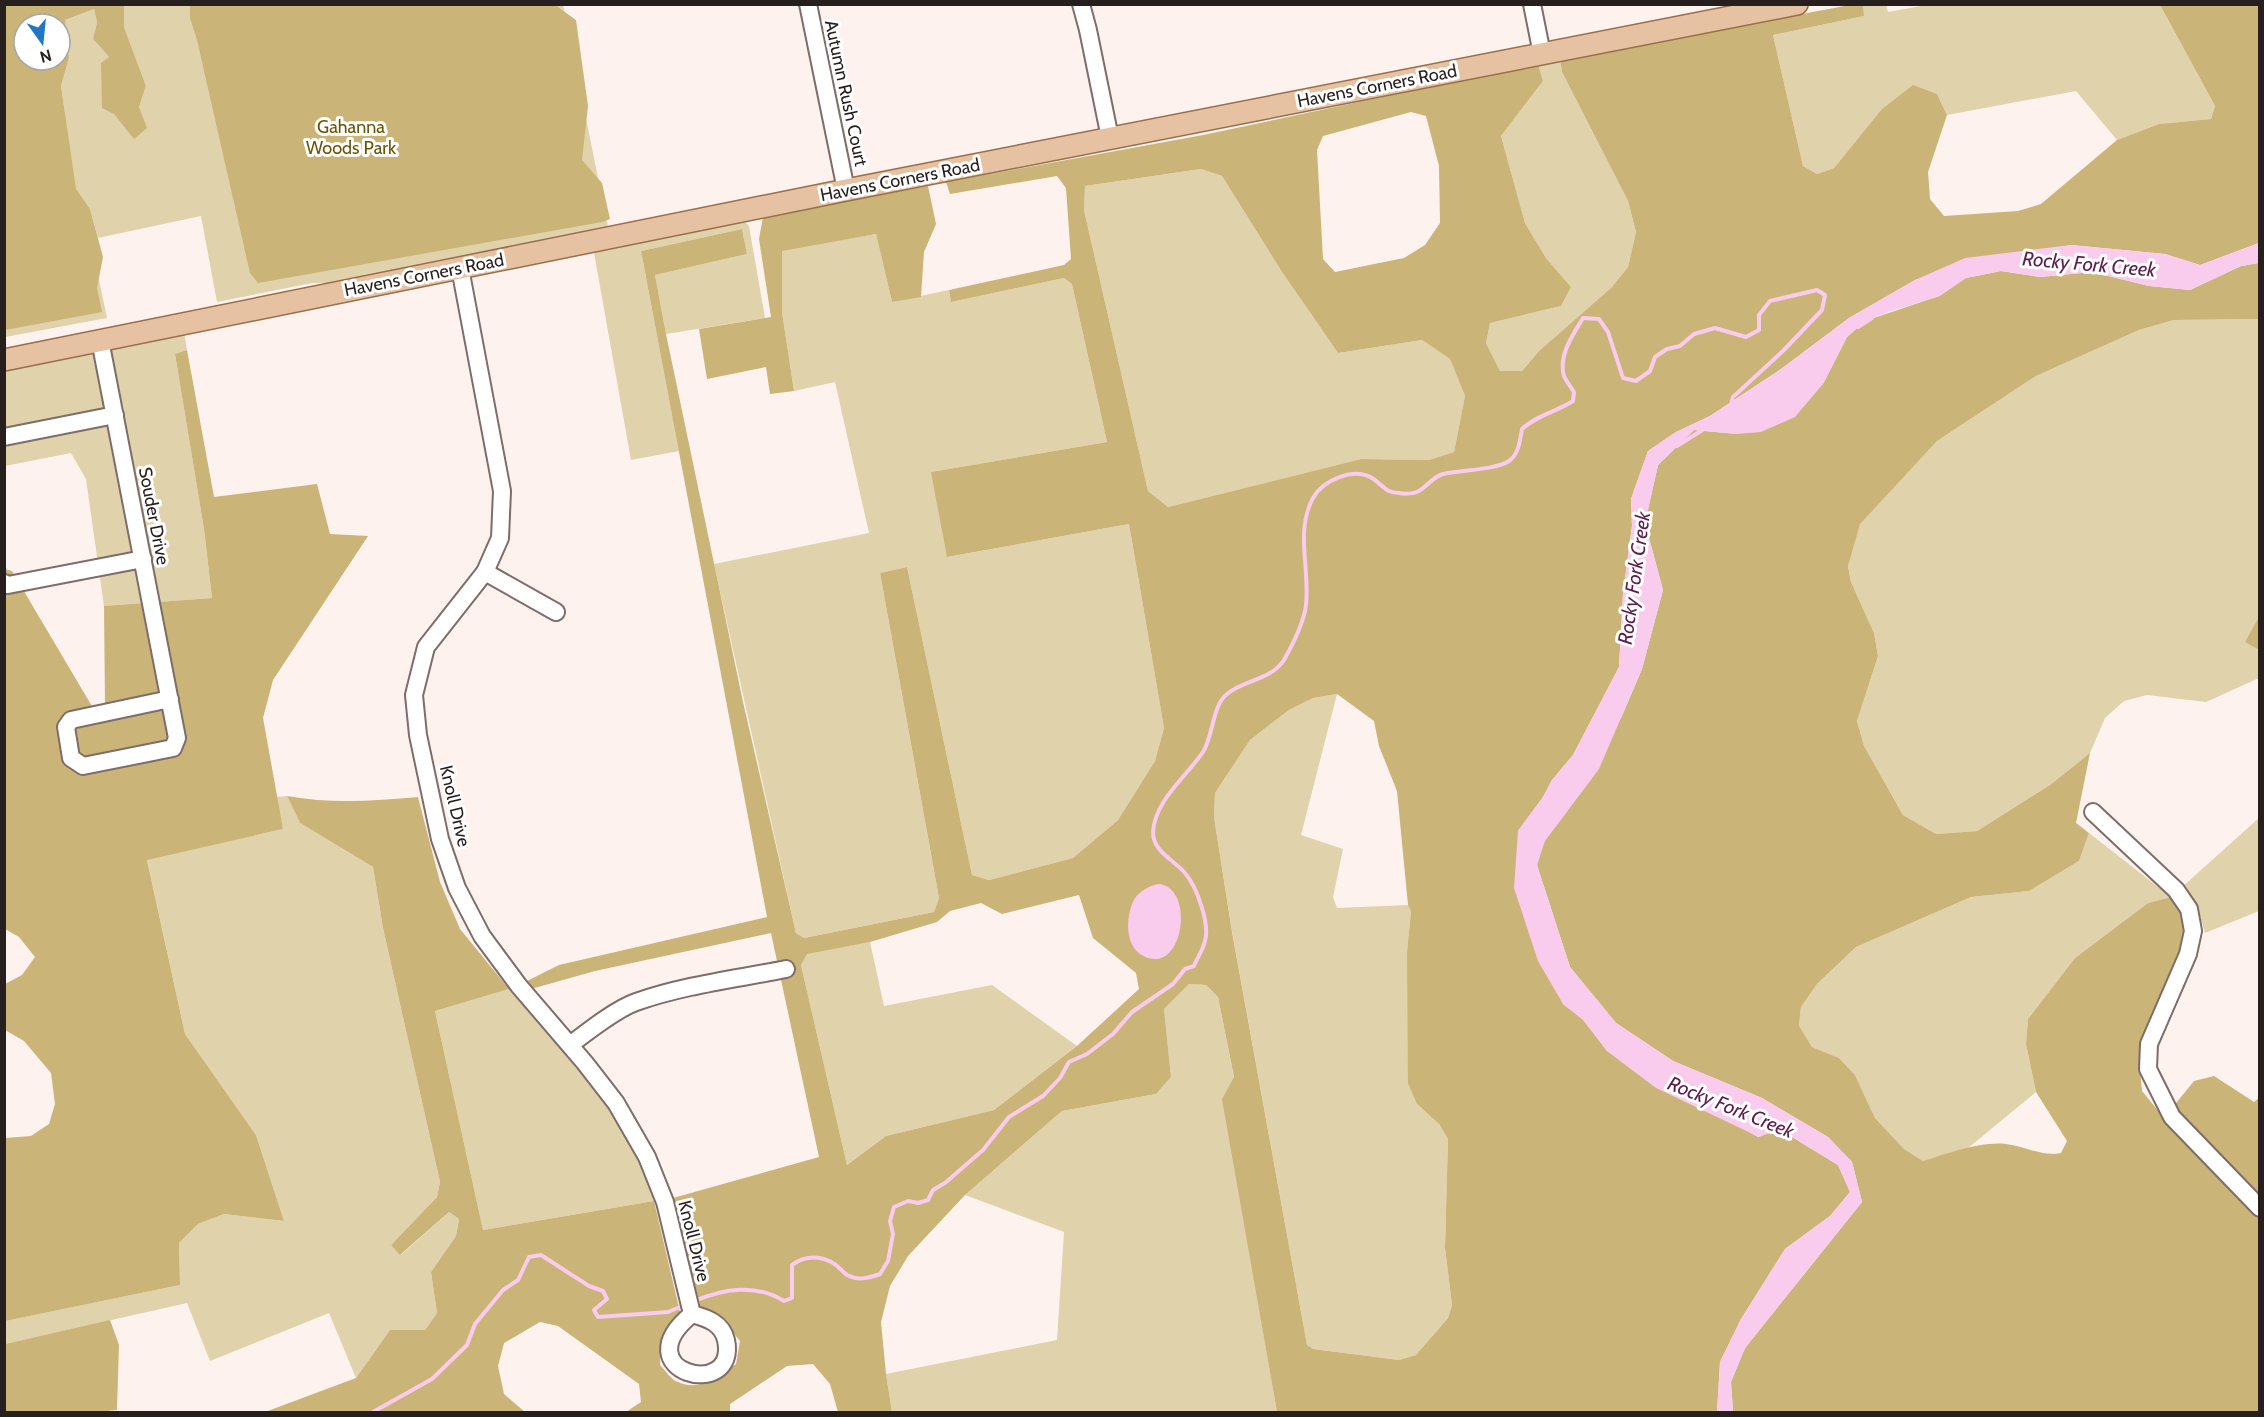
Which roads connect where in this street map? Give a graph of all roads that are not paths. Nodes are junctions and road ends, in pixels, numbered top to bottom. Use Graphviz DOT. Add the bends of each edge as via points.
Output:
graph roads {
  1 [pos="808,4"];
  2 [pos="1081,4"];
  3 [pos="1532,4"];
  4 [pos="1797,4"];
  5 [pos="1542,54"];
  6 [pos="1110,138"];
  7 [pos="846,190"];
  8 [pos="460,267"];
  9 [pos="100,340"];
  10 [pos="4,360"];
  11 [pos="115,415"];
  12 [pos="4,437"];
  13 [pos="142,559"];
  14 [pos="485,572"];
  15 [pos="4,583"];
  16 [pos="556,612"];
  17 [pos="170,699"];
  18 [pos="2093,812"];
  19 [pos="786,969"];
  20 [pos="570,1045"];
  21 [pos="2259,1208"];
  22 [pos="692,1314"];
  1 -- 7 [label="street, Autumn Rush Court"];
  2 -- 6 [label="street"];
  3 -- 5 [label="street"];
  4 -- 5 [label="main road, Havens Corners Road"];
  5 -- 6 [label="main road, Havens Corners Road"];
  6 -- 7 [label="main road, Havens Corners Road"];
  7 -- 8 [label="main road, Havens Corners Road"];
  8 -- 9 [label="main road, Havens Corners Road"];
  8 -- 14 [label="street, Knoll Drive" via="502,491 500,538"];
  9 -- 10 [label="main road, Havens Corners Road"];
  9 -- 11 [label="street, Souder Drive"];
  11 -- 12 [label="street"];
  11 -- 13 [label="street, Souder Drive"];
  13 -- 15 [label="street"];
  13 -- 17 [label="street, Souder Drive"];
  14 -- 16 [label="street"];
  14 -- 20 [label="street, Knoll Drive" via="426,647 414,695 418,735 440,839 457,888 488,945"];
  17 -- 17 [label="street, Souder Drive" via="177,738 173,748 83,766 71,758 66,727 71,720"];
  18 -- 21 [label="street" via="2176,890 2189,909 2193,931 2188,954 2149,1044 2148,1069 2172,1117"];
  19 -- 20 [label="street" via="634,1003"];
  20 -- 22 [label="street, Knoll Drive" via="616,1103 647,1157 665,1202"];
}
